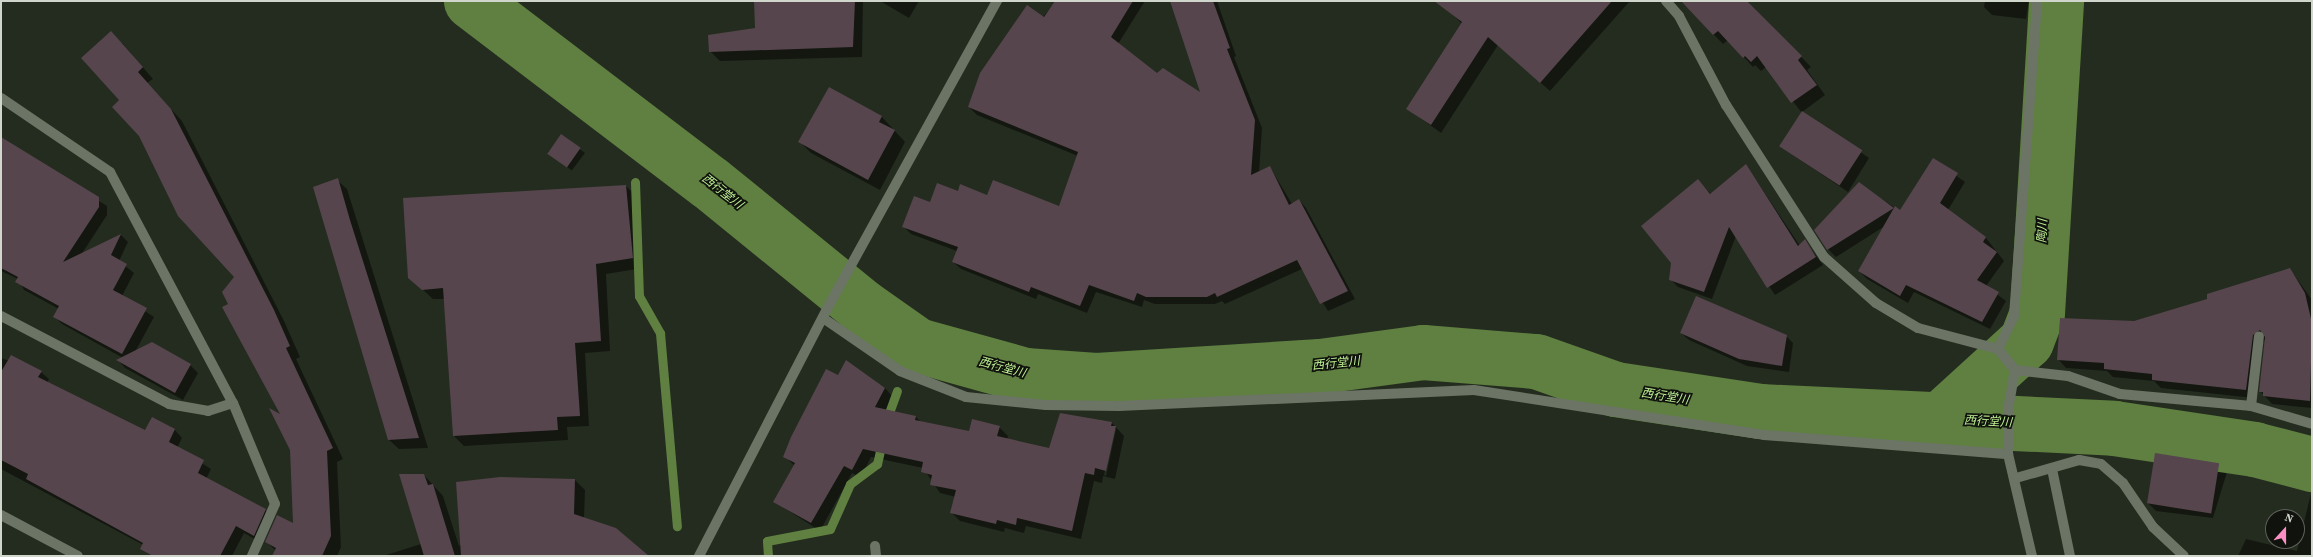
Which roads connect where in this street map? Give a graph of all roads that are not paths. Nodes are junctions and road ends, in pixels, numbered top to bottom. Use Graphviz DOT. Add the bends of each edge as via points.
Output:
graph roads {
  1 [pos="997,1"];
  2 [pos="1666,1"];
  3 [pos="2037,1"];
  4 [pos="1,98"];
  5 [pos="1,316"];
  6 [pos="823,318"];
  7 [pos="2259,336"];
  8 [pos="1998,349"];
  9 [pos="2015,370"];
  10 [pos="233,403"];
  11 [pos="2251,406"];
  12 [pos="2312,424"];
  13 [pos="2008,454"];
  14 [pos="2052,469"];
  15 [pos="2016,478"];
  16 [pos="1,516"];
  17 [pos="78,556"];
  18 [pos="252,556"];
  19 [pos="699,556"];
  20 [pos="2032,556"];
  21 [pos="2070,556"];
  22 [pos="2184,556"];
  1 -- 6 [label="street"];
  2 -- 8 [label="street" via="1678,16 1726,106 1824,257 1876,303 1918,328"];
  3 -- 8 [label="street" via="2014,316"];
  4 -- 10 [label="street" via="110,172"];
  5 -- 10 [label="street" via="169,404 208,411"];
  6 -- 13 [label="street" via="900,371 966,397 1046,405 1119,406 1474,390 1764,435"];
  6 -- 19 [label="street"];
  7 -- 11 [label="street"];
  8 -- 9 [label="street"];
  9 -- 11 [label="street" via="2068,376 2120,394"];
  9 -- 13 [label="street" via="2009,405"];
  10 -- 18 [label="street" via="275,504"];
  11 -- 12 [label="street"];
  13 -- 15 [label="street"];
  14 -- 15 [label="street"];
  14 -- 21 [label="street"];
  14 -- 22 [label="street" via="2079,460 2100,464 2122,483 2153,527"];
  15 -- 20 [label="street"];
  16 -- 17 [label="street"];
}
